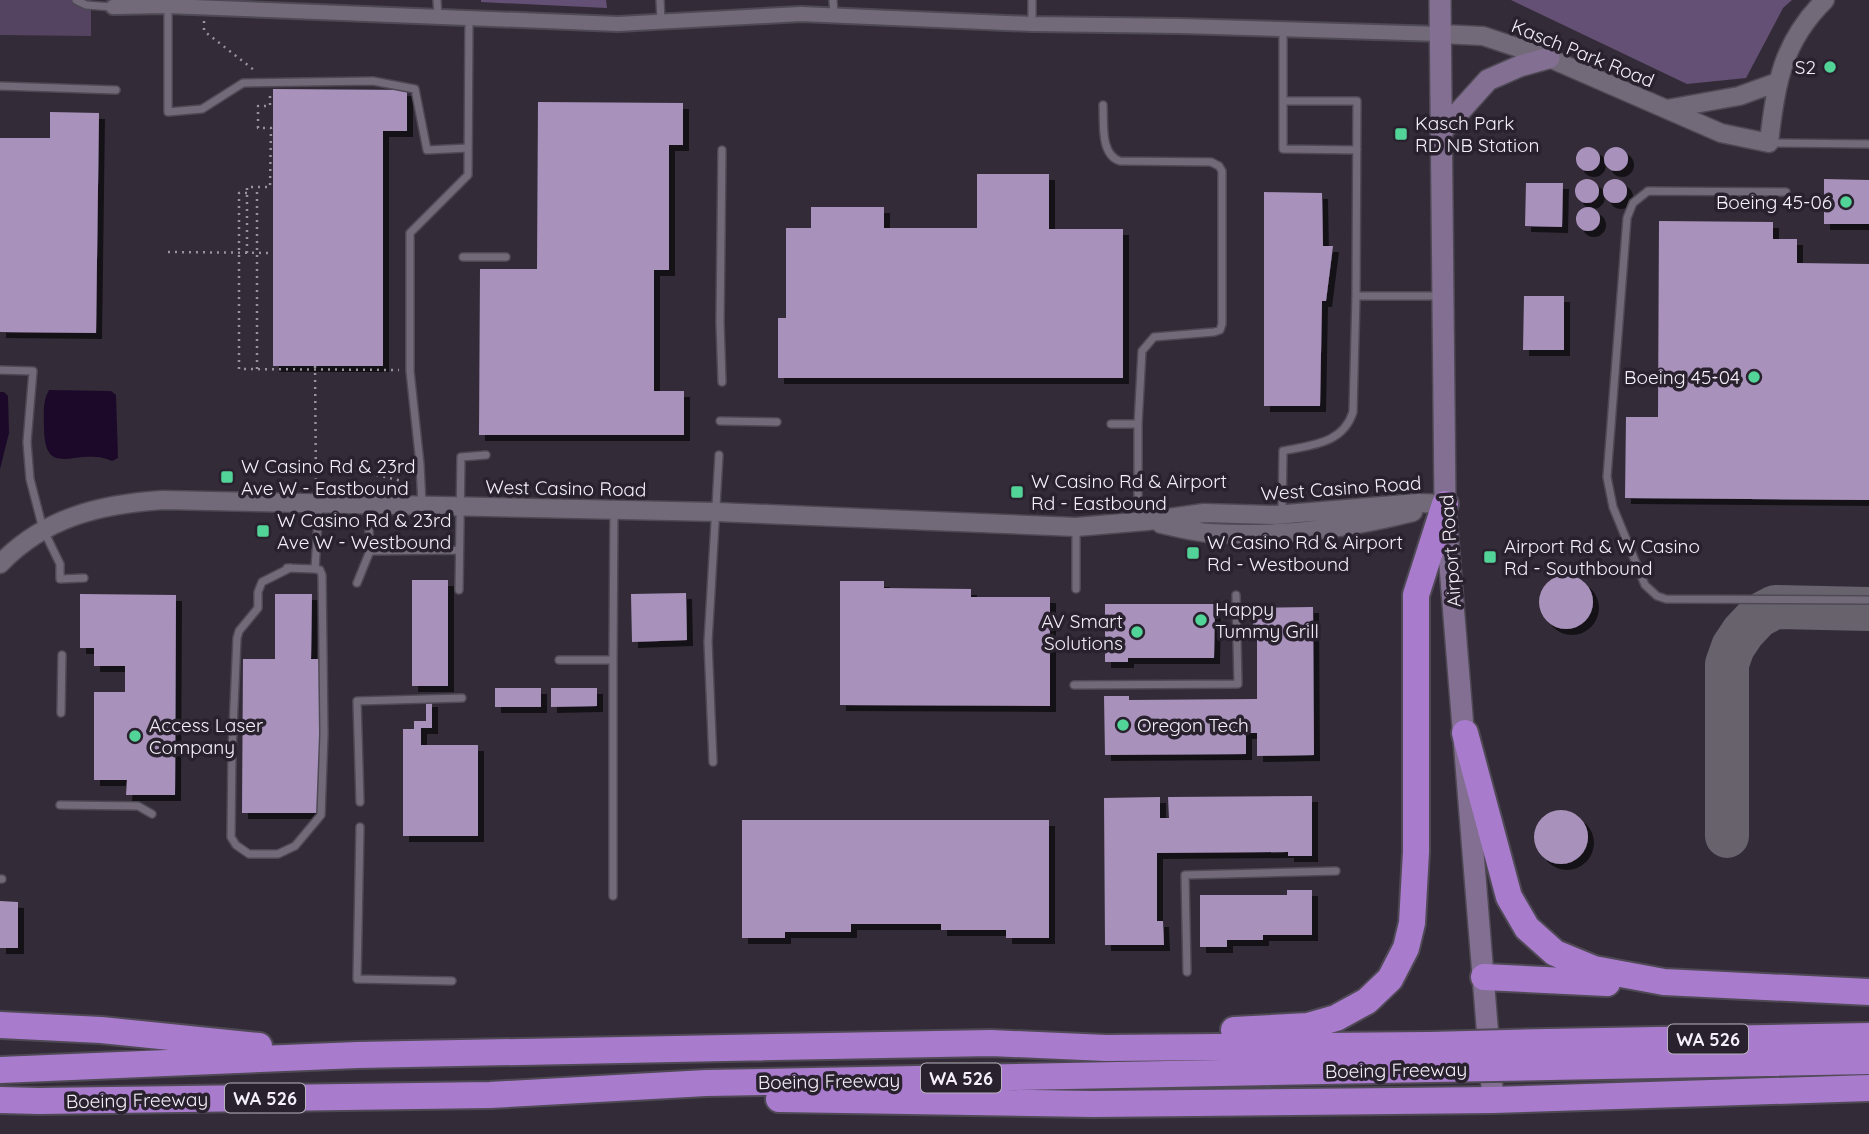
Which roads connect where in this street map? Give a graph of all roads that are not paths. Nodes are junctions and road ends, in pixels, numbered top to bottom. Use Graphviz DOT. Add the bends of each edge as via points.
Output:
graph roads {
  1 [pos="76,0"];
  2 [pos="438,0"];
  3 [pos="660,0"];
  4 [pos="1032,0"];
  5 [pos="1440,0"];
  6 [pos="1825,0"];
  7 [pos="168,6"];
  8 [pos="113,7"];
  9 [pos="833,7"];
  10 [pos="438,18"];
  11 [pos="469,19"];
  12 [pos="661,21"];
  13 [pos="1032,24"];
  14 [pos="1283,29"];
  15 [pos="1440,34"];
  16 [pos="1549,58"];
  17 [pos="1778,82"];
  18 [pos="0,86"];
  19 [pos="116,90"];
  20 [pos="1283,101"];
  21 [pos="1103,105"];
  22 [pos="1667,109"];
  23 [pos="1441,132"];
  24 [pos="1769,143"];
  25 [pos="1869,144"];
  26 [pos="468,148"];
  27 [pos="722,150"];
  28 [pos="1357,150"];
  29 [pos="1786,192"];
  30 [pos="463,257"];
  31 [pos="506,257"];
  32 [pos="1356,296"];
  33 [pos="1443,296"];
  34 [pos="0,370"];
  35 [pos="722,382"];
  36 [pos="720,421"];
  37 [pos="777,422"];
  38 [pos="1111,424"];
  39 [pos="1138,424"];
  40 [pos="486,455"];
  41 [pos="719,455"];
  42 [pos="319,503"];
  43 [pos="368,504"];
  44 [pos="1445,504"];
  45 [pos="422,506"];
  46 [pos="459,506"];
  47 [pos="614,510"];
  48 [pos="717,512"];
  49 [pos="1282,514"];
  50 [pos="1142,521"];
  51 [pos="1076,527"];
  52 [pos="43,529"];
  53 [pos="459,550"];
  54 [pos="370,551"];
  55 [pos="0,564"];
  56 [pos="315,569"];
  57 [pos="84,578"];
  58 [pos="357,583"];
  59 [pos="1076,589"];
  60 [pos="459,590"];
  61 [pos="1236,595"];
  62 [pos="1869,600"];
  63 [pos="62,654"];
  64 [pos="559,660"];
  65 [pos="613,660"];
  66 [pos="1074,685"];
  67 [pos="462,698"];
  68 [pos="61,713"];
  69 [pos="1465,733"];
  70 [pos="713,762"];
  71 [pos="360,802"];
  72 [pos="60,805"];
  73 [pos="152,814"];
  74 [pos="360,827"];
  75 [pos="1336,872"];
  76 [pos="613,896"];
  77 [pos="1187,972"];
  78 [pos="1484,977"];
  79 [pos="452,981"];
  80 [pos="1664,982"];
  81 [pos="1869,992"];
  82 [pos="0,1025"];
  83 [pos="1869,1036"];
  84 [pos="991,1043"];
  85 [pos="1548,1054"];
  86 [pos="358,1055"];
  87 [pos="1430,1057"];
  88 [pos="1869,1061"];
  89 [pos="0,1070"];
  90 [pos="1869,1088"];
  91 [pos="490,1095"];
  92 [pos="1493,1100"];
  93 [pos="0,1102"];
  1 -- 8 [label="lane, Kasch Park Road"];
  2 -- 10 [label="lane"];
  3 -- 12 [label="lane"];
  4 -- 13 [label="lane"];
  5 -- 15 [label="main road, Airport Road"];
  6 -- 17 [label="street" via="1796,38"];
  7 -- 8 [label="street, Kasch Park Road"];
  7 -- 10 [label="street, Kasch Park Road"];
  7 -- 26 [label="lane" via="168,112 202,109 243,83 373,81 415,89 428,150"];
  9 -- 12 [label="street, Kasch Park Road" via="801,14"];
  9 -- 13 [label="street, Kasch Park Road"];
  10 -- 11 [label="street, Kasch Park Road"];
  11 -- 12 [label="street, Kasch Park Road"];
  11 -- 26 [label="lane"];
  13 -- 14 [label="street, Kasch Park Road"];
  14 -- 15 [label="street, Kasch Park Road"];
  14 -- 20 [label="lane"];
  15 -- 16 [label="street, Kasch Park Road" via="1483,36"];
  15 -- 23 [label="main road, Airport Road"];
  16 -- 22 [label="street, Kasch Park Road"];
  16 -- 23 [label="main road" via="1488,80"];
  17 -- 22 [label="street" via="1739,96"];
  17 -- 24 [label="street"];
  18 -- 19 [label="lane"];
  20 -- 28 [label="lane" via="1283,149"];
  20 -- 28 [label="lane" via="1357,101"];
  21 -- 39 [label="lane" via="1107,151 1113,159 1211,162 1222,171 1222,324 1214,332 1154,337 1144,346"];
  22 -- 24 [label="street, Kasch Park Road" via="1721,132"];
  23 -- 33 [label="main road, Airport Road"];
  24 -- 25 [label="lane"];
  26 -- 45 [label="lane" via="468,175 410,233 410,370"];
  27 -- 35 [label="lane"];
  28 -- 32 [label="lane"];
  29 -- 62 [label="lane" via="1648,191 1633,203 1627,218 1607,477 1613,507 1645,585 1657,596"];
  30 -- 31 [label="lane"];
  32 -- 33 [label="lane"];
  32 -- 49 [label="lane" via="1349,424 1324,443 1283,451"];
  33 -- 44 [label="main road, Airport Road"];
  34 -- 52 [label="lane" via="33,371 27,442 30,479"];
  36 -- 37 [label="lane"];
  38 -- 39 [label="lane"];
  39 -- 50 [label="lane"];
  40 -- 46 [label="lane" via="461,457"];
  41 -- 48 [label="lane"];
  42 -- 43 [label="street, West Casino Road"];
  42 -- 52 [label="street, West Casino Road" via="124,502"];
  42 -- 56 [label="lane"];
  43 -- 45 [label="street, West Casino Road"];
  43 -- 54 [label="lane"];
  44 -- 49 [label="street, West Casino Road"];
  44 -- 50 [label="street, West Casino Road" via="1369,523 1278,533 1206,533"];
  44 -- 69 [label="main road, Airport Road"];
  44 -- 84 [label="highway" via="1416,595 1412,923 1406,948 1390,979 1367,1001 1336,1018 1308,1026"];
  45 -- 46 [label="street, West Casino Road"];
  46 -- 47 [label="street, West Casino Road"];
  46 -- 53 [label="lane"];
  47 -- 48 [label="street, West Casino Road"];
  47 -- 65 [label="lane"];
  48 -- 51 [label="street, West Casino Road"];
  48 -- 70 [label="lane" via="708,642"];
  49 -- 50 [label="street, West Casino Road" via="1204,513"];
  50 -- 51 [label="street, West Casino Road"];
  51 -- 59 [label="lane"];
  52 -- 55 [label="street, West Casino Road"];
  52 -- 57 [label="lane" via="60,564 60,579"];
  53 -- 54 [label="lane"];
  53 -- 60 [label="lane"];
  54 -- 58 [label="lane"];
  56 -- 56 [label="lane" via="286,568 262,582 258,608 237,638 231,837 249,854 288,850 321,815 322,575"];
  61 -- 66 [label="lane" via="1238,684"];
  63 -- 68 [label="lane"];
  64 -- 65 [label="lane"];
  65 -- 76 [label="lane"];
  67 -- 71 [label="lane" via="358,701"];
  69 -- 78 [label="main road, Airport Road"];
  69 -- 80 [label="highway" via="1502,876 1516,914 1527,928 1569,961"];
  72 -- 73 [label="lane" via="138,806"];
  74 -- 79 [label="lane" via="358,979"];
  75 -- 77 [label="lane" via="1185,875"];
  78 -- 80 [label="highway" via="1635,985"];
  78 -- 92 [label="main road, Airport Road"];
  80 -- 81 [label="highway"];
  82 -- 86 [label="highway"];
  83 -- 85 [label="highway, Boeing Freeway / WA 526"];
  84 -- 86 [label="highway, Boeing Freeway / WA 526"];
  84 -- 87 [label="highway, Boeing Freeway / WA 526"];
  85 -- 87 [label="highway, Boeing Freeway / WA 526, bridge"];
  85 -- 88 [label="highway, Boeing Freeway / WA 526"];
  86 -- 89 [label="highway, Boeing Freeway / WA 526"];
  87 -- 91 [label="highway, Boeing Freeway / WA 526"];
  90 -- 92 [label="highway"];
  91 -- 92 [label="highway" via="1093,1104"];
  91 -- 93 [label="highway, Boeing Freeway / WA 526"];
}
